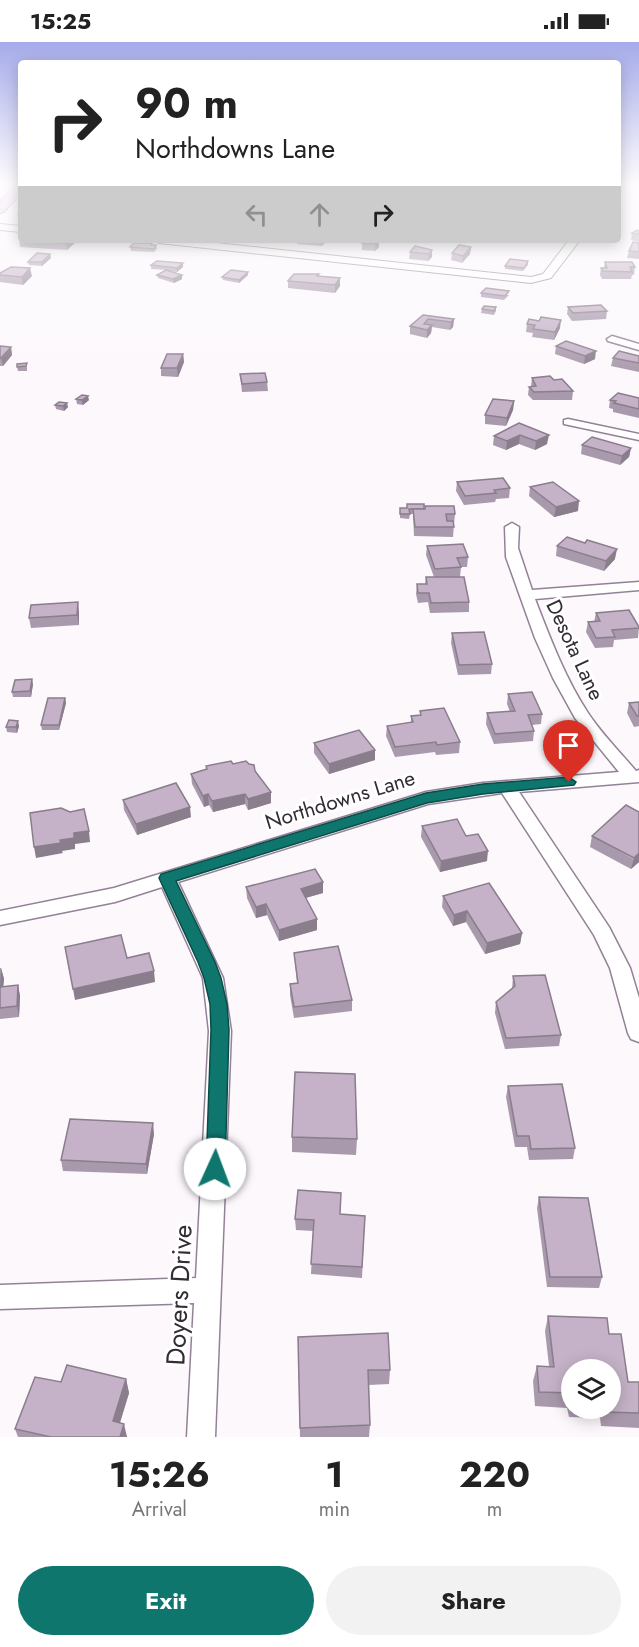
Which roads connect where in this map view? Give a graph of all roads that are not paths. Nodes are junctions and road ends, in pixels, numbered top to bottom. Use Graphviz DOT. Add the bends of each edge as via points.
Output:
graph roads {
  1 [pos="244,249"];
  2 [pos="568,249"];
  3 [pos="612,339"];
  4 [pos="639,347"];
  5 [pos="568,422"];
  6 [pos="639,437"];
  7 [pos="512,527"];
  8 [pos="639,586"];
  9 [pos="528,595"];
  10 [pos="635,776"];
  11 [pos="507,787"];
  12 [pos="167,878"];
  13 [pos="0,905"];
  14 [pos="63,907"];
  15 [pos="0,918"];
  16 [pos="639,1033"];
  17 [pos="206,1290"];
  18 [pos="0,1296"];
  19 [pos="201,1437"];
  1 -- 2 [label="street" via="531,280 547,276"];
  3 -- 4 [label="street"];
  5 -- 6 [label="street"];
  7 -- 9 [label="street, Desota Lane" via="513,557"];
  8 -- 9 [label="street"];
  9 -- 10 [label="street, Desota Lane" via="570,696 582,716"];
  10 -- 11 [label="street, Northdowns Lane"];
  11 -- 12 [label="street, Northdowns Lane" via="426,798"];
  11 -- 16 [label="street" via="602,932 620,968"];
  12 -- 14 [label="street, Northdowns Lane"];
  12 -- 17 [label="street, Doyers Drive" via="213,978 218,1004 215,1169"];
  13 -- 14 [label="street, Northdowns Lane"];
  14 -- 15 [label="street, Northdowns Lane"];
  17 -- 18 [label="street"];
  17 -- 19 [label="street, Doyers Drive"];
}
